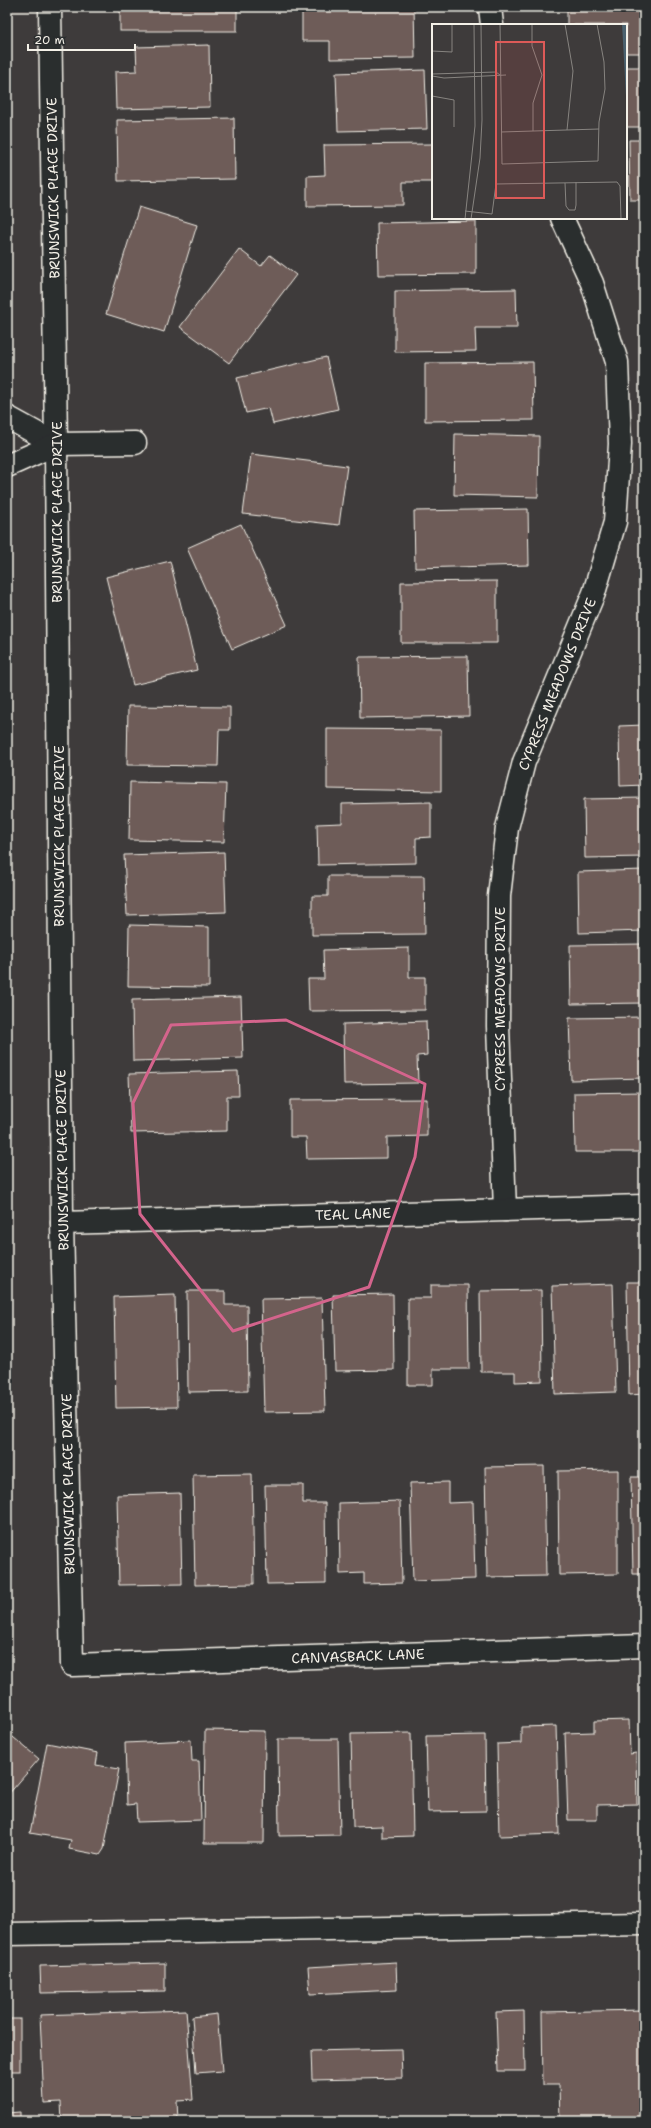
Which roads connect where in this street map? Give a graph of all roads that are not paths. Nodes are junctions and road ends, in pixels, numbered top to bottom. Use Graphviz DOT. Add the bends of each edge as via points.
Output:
graph roads {
  1 [pos="50,7"];
  2 [pos="490,7"];
  3 [pos="492,24"];
  4 [pos="562,219"];
  5 [pos="7,417"];
  6 [pos="135,443"];
  7 [pos="56,444"];
  8 [pos="7,466"];
  9 [pos="644,1206"];
  10 [pos="505,1210"];
  11 [pos="62,1223"];
  12 [pos="644,1646"];
  13 [pos="72,1665"];
  14 [pos="644,1924"];
  15 [pos="7,1934"];
  1 -- 7 [label="street, BRUNSWICK PLACE DRIVE"];
  2 -- 3 [label="street"];
  4 -- 10 [label="street, CYPRESS MEADOWS DRIVE" via="592,283 617,362 620,444 615,522 594,593 524,762 507,828 500,896 498,1011"];
  5 -- 7 [label="street"];
  6 -- 7 [label="street"];
  7 -- 8 [label="street"];
  7 -- 11 [label="street, BRUNSWICK PLACE DRIVE"];
  9 -- 10 [label="street, TEAL LANE"];
  10 -- 11 [label="street, TEAL LANE"];
  11 -- 13 [label="street, BRUNSWICK PLACE DRIVE"];
  12 -- 13 [label="street, CANVASBACK LANE"];
  14 -- 15 [label="street"];
}
